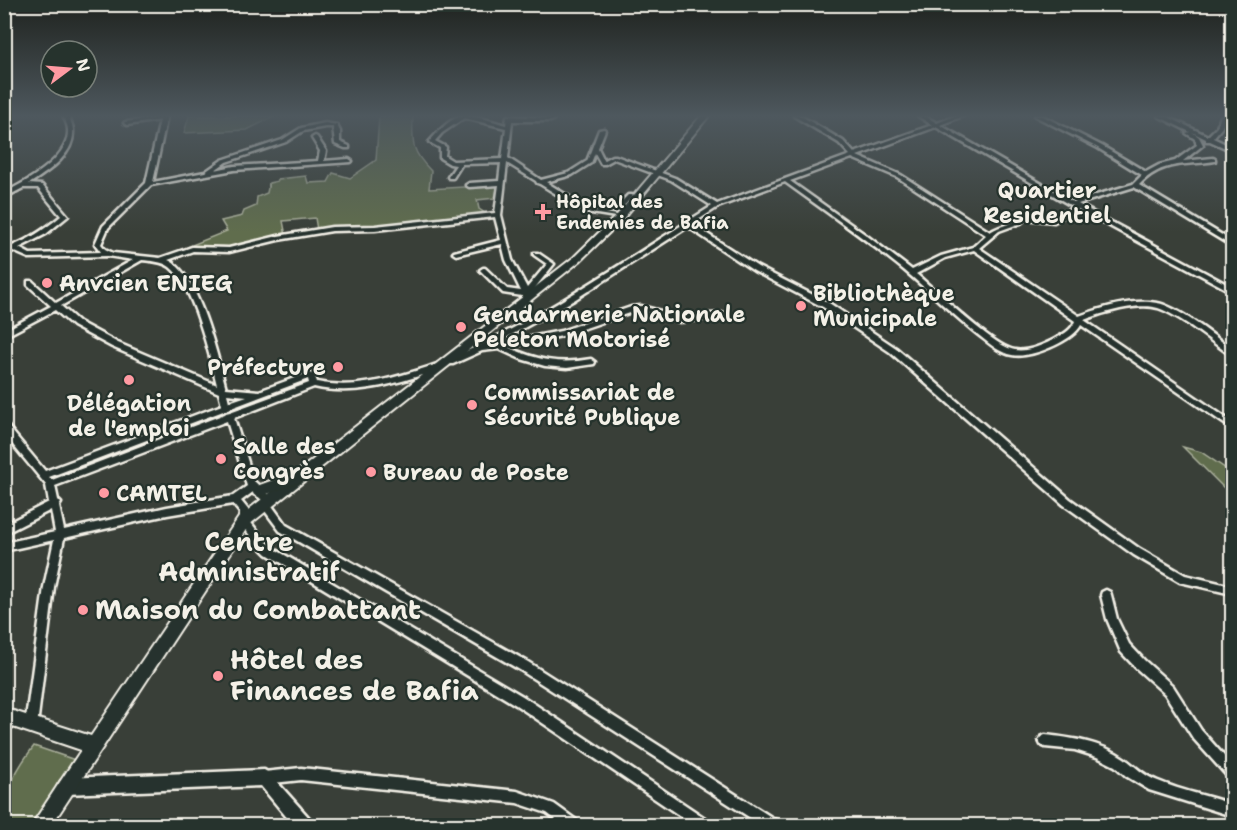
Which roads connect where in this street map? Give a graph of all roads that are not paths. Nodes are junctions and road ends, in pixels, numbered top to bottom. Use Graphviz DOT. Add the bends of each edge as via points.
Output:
graph roads {
  1 [pos="61,155"];
  2 [pos="156,155"];
  3 [pos="244,155"];
  4 [pos="322,155"];
  5 [pos="442,155"];
  6 [pos="505,155"];
  7 [pos="591,155"];
  8 [pos="599,155"];
  9 [pos="672,155"];
  10 [pos="853,155"];
  11 [pos="861,155"];
  12 [pos="988,155"];
  13 [pos="1113,155"];
  14 [pos="1187,155"];
  15 [pos="855,157"];
  16 [pos="505,160"];
  17 [pos="1213,160"];
  18 [pos="349,161"];
  19 [pos="1178,162"];
  20 [pos="321,163"];
  21 [pos="460,163"];
  22 [pos="657,172"];
  23 [pos="207,174"];
  24 [pos="1145,174"];
  25 [pos="451,177"];
  26 [pos="787,181"];
  27 [pos="539,182"];
  28 [pos="501,183"];
  29 [pos="149,184"];
  30 [pos="469,185"];
  31 [pos="1135,185"];
  32 [pos="22,186"];
  33 [pos="4,196"];
  34 [pos="630,196"];
  35 [pos="716,206"];
  36 [pos="1075,206"];
  37 [pos="587,211"];
  38 [pos="498,215"];
  39 [pos="620,217"];
  40 [pos="688,224"];
  41 [pos="990,235"];
  42 [pos="504,242"];
  43 [pos="1233,244"];
  44 [pos="975,248"];
  45 [pos="15,249"];
  46 [pos="4,251"];
  47 [pos="456,253"];
  48 [pos="108,254"];
  49 [pos="536,254"];
  50 [pos="141,259"];
  51 [pos="162,260"];
  52 [pos="483,270"];
  53 [pos="912,273"];
  54 [pos="30,284"];
  55 [pos="1233,290"];
  56 [pos="526,297"];
  57 [pos="55,307"];
  58 [pos="725,315"];
  59 [pos="1078,324"];
  60 [pos="4,335"];
  61 [pos="502,347"];
  62 [pos="480,349"];
  63 [pos="1233,352"];
  64 [pos="591,362"];
  65 [pos="437,367"];
  66 [pos="314,384"];
  67 [pos="223,391"];
  68 [pos="260,393"];
  69 [pos="232,409"];
  70 [pos="4,426"];
  71 [pos="1233,426"];
  72 [pos="44,475"];
  73 [pos="298,477"];
  74 [pos="50,484"];
  75 [pos="259,494"];
  76 [pos="235,500"];
  77 [pos="56,503"];
  78 [pos="244,520"];
  79 [pos="4,530"];
  80 [pos="60,534"];
  81 [pos="4,546"];
  82 [pos="1233,590"];
  83 [pos="1106,595"];
  84 [pos="4,716"];
  85 [pos="32,726"];
  86 [pos="1046,741"];
  87 [pos="93,745"];
  88 [pos="1233,773"];
  89 [pos="264,778"];
  90 [pos="66,786"];
  91 [pos="1233,810"];
  92 [pos="40,825"];
  93 [pos="305,825"];
  94 [pos="575,825"];
  95 [pos="707,825"];
  96 [pos="775,825"];
  1 -- 32 [label="street" via="54,165"];
  2 -- 29 [label="street"];
  3 -- 23 [label="street" via="224,161"];
  4 -- 20 [label="street"];
  5 -- 21 [label="street" via="452,163"];
  6 -- 16 [label="street"];
  7 -- 27 [label="street" via="589,162 570,174"];
  8 -- 22 [label="street" via="603,163 614,157"];
  9 -- 22 [label="main road"];
  10 -- 15 [label="street"];
  11 -- 15 [label="street"];
  12 -- 36 [label="street"];
  13 -- 24 [label="street"];
  14 -- 19 [label="street"];
  15 -- 26 [label="street"];
  15 -- 41 [label="street" via="899,176"];
  16 -- 21 [label="street"];
  16 -- 27 [label="street"];
  16 -- 28 [label="street"];
  17 -- 19 [label="street"];
  18 -- 20 [label="street"];
  19 -- 24 [label="street"];
  20 -- 23 [label="street" via="252,166"];
  21 -- 25 [label="street"];
  22 -- 35 [label="street"];
  22 -- 39 [label="main road"];
  23 -- 29 [label="street"];
  24 -- 31 [label="street"];
  26 -- 35 [label="street"];
  26 -- 53 [label="street"];
  27 -- 37 [label="street"];
  28 -- 30 [label="street"];
  28 -- 38 [label="street"];
  29 -- 48 [label="street" via="105,227 98,244"];
  31 -- 36 [label="street"];
  31 -- 43 [label="street"];
  32 -- 33 [label="street"];
  32 -- 45 [label="street" via="40,186 65,216 43,235"];
  34 -- 37 [label="street" via="617,210"];
  35 -- 40 [label="street"];
  36 -- 41 [label="street" via="1054,220 1023,218"];
  36 -- 55 [label="street"];
  37 -- 39 [label="street"];
  38 -- 42 [label="street"];
  38 -- 51 [label="street" via="332,229 229,250 192,249"];
  39 -- 56 [label="main road" via="584,253"];
  40 -- 62 [label="street" via="571,298"];
  40 -- 82 [label="street" via="756,269 826,304 876,337 1050,489 1137,552 1183,579"];
  41 -- 44 [label="street"];
  42 -- 47 [label="street"];
  42 -- 56 [label="street"];
  44 -- 53 [label="street" via="943,257"];
  44 -- 59 [label="street"];
  45 -- 46 [label="street"];
  45 -- 48 [label="street" via="29,256"];
  48 -- 50 [label="street"];
  49 -- 56 [label="street" via="551,264"];
  50 -- 51 [label="street"];
  50 -- 57 [label="street"];
  51 -- 67 [label="street" via="180,274 208,337"];
  52 -- 56 [label="street" via="506,291"];
  53 -- 59 [label="street" via="1012,353 1038,350"];
  54 -- 57 [label="street"];
  56 -- 65 [label="main road"];
  57 -- 60 [label="street"];
  57 -- 67 [label="street" via="107,341"];
  58 -- 61 [label="street" via="680,319 634,309 562,333"];
  59 -- 63 [label="street" via="1102,310 1157,305"];
  59 -- 71 [label="street"];
  61 -- 62 [label="street"];
  61 -- 64 [label="street" via="557,366"];
  62 -- 65 [label="street"];
  65 -- 66 [label="street" via="348,388 328,389"];
  65 -- 73 [label="main road"];
  66 -- 68 [label="street" via="308,376"];
  66 -- 69 [label="street"];
  67 -- 68 [label="street"];
  67 -- 69 [label="street"];
  68 -- 69 [label="street"];
  69 -- 72 [label="street"];
  69 -- 74 [label="street"];
  69 -- 75 [label="street"];
  70 -- 72 [label="street"];
  72 -- 74 [label="street"];
  73 -- 75 [label="main road"];
  74 -- 77 [label="street"];
  75 -- 76 [label="street"];
  75 -- 78 [label="main road"];
  75 -- 96 [label="street" via="283,528 524,666"];
  76 -- 78 [label="street" via="246,516"];
  76 -- 80 [label="street"];
  77 -- 79 [label="street"];
  77 -- 80 [label="street"];
  78 -- 87 [label="main road"];
  78 -- 95 [label="street" via="270,550 520,701"];
  80 -- 81 [label="street"];
  80 -- 85 [label="street"];
  83 -- 88 [label="street" via="1125,648 1169,690 1197,734"];
  84 -- 85 [label="main road"];
  85 -- 87 [label="main road"];
  86 -- 91 [label="street" via="1099,752 1153,786"];
  87 -- 90 [label="main road"];
  89 -- 90 [label="street"];
  89 -- 93 [label="street"];
  89 -- 94 [label="street" via="301,774 517,797 550,808"];
  90 -- 92 [label="main road"];
}
